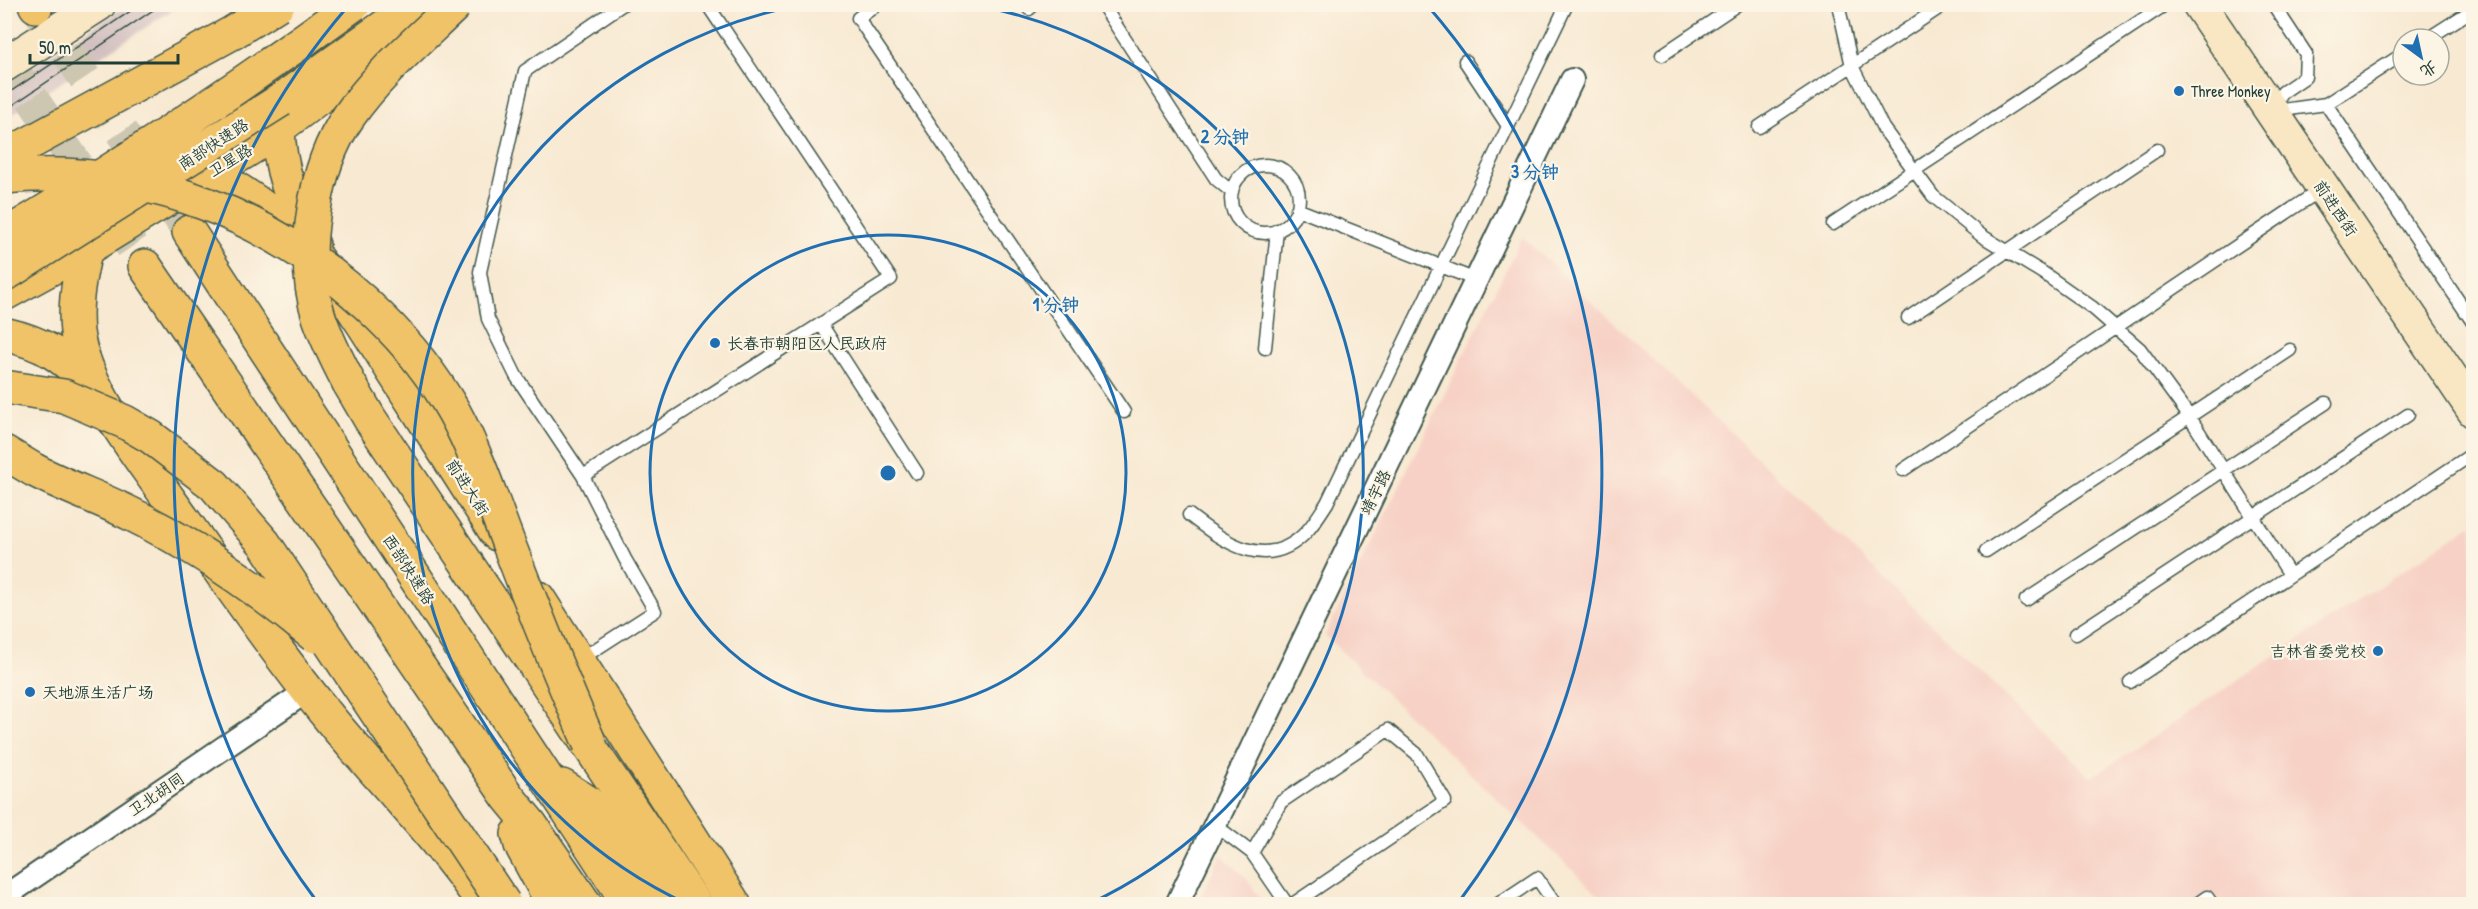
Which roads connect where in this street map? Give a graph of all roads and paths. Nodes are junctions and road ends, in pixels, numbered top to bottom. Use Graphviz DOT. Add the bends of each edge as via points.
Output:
graph roads {
  1 [pos="99,4"];
  2 [pos="278,4"];
  3 [pos="326,4"];
  4 [pos="354,4"];
  5 [pos="416,4"];
  6 [pos="442,4"];
  7 [pos="456,4"];
  8 [pos="623,4"];
  9 [pos="706,4"];
  10 [pos="878,4"];
  11 [pos="1026,4"];
  12 [pos="1035,4"];
  13 [pos="1102,4"];
  14 [pos="1567,4"];
  15 [pos="1738,4"];
  16 [pos="1838,4"];
  17 [pos="1945,4"];
  18 [pos="2166,4"];
  19 [pos="2199,4"];
  20 [pos="2273,4"];
  21 [pos="2474,9"];
  22 [pos="2446,27"];
  23 [pos="1662,55"];
  24 [pos="1465,61"];
  25 [pos="2391,62"];
  26 [pos="4,65"];
  27 [pos="1852,66"];
  28 [pos="1572,80"];
  29 [pos="2326,104"];
  30 [pos="2271,112"];
  31 [pos="1508,126"];
  32 [pos="278,127"];
  33 [pos="1759,127"];
  34 [pos="123,143"];
  35 [pos="2157,150"];
  36 [pos="4,157"];
  37 [pos="1914,170"];
  38 [pos="210,173"];
  39 [pos="4,177"];
  40 [pos="2323,189"];
  41 [pos="1232,192"];
  42 [pos="1297,209"];
  43 [pos="4,219"];
  44 [pos="1833,224"];
  45 [pos="1277,230"];
  46 [pos="189,232"];
  47 [pos="4,236"];
  48 [pos="86,249"];
  49 [pos="2007,251"];
  50 [pos="1440,264"];
  51 [pos="145,266"];
  52 [pos="326,274"];
  53 [pos="4,275"];
  54 [pos="1476,280"];
  55 [pos="4,294"];
  56 [pos="1908,318"];
  57 [pos="821,324"];
  58 [pos="2474,324"];
  59 [pos="2116,328"];
  60 [pos="4,334"];
  61 [pos="1265,348"];
  62 [pos="2290,350"];
  63 [pos="4,387"];
  64 [pos="97,388"];
  65 [pos="2326,403"];
  66 [pos="2474,411"];
  67 [pos="1124,412"];
  68 [pos="2408,415"];
  69 [pos="2189,417"];
  70 [pos="4,452"];
  71 [pos="2474,453"];
  72 [pos="1902,470"];
  73 [pos="2223,470"];
  74 [pos="917,473"];
  75 [pos="583,476"];
  76 [pos="1189,515"];
  77 [pos="2253,517"];
  78 [pos="1986,551"];
  79 [pos="2290,575"];
  80 [pos="2026,600"];
  81 [pos="2076,634"];
  82 [pos="342,658"];
  83 [pos="578,661"];
  84 [pos="2130,682"];
  85 [pos="307,691"];
  86 [pos="590,744"];
  87 [pos="543,774"];
  88 [pos="508,797"];
  89 [pos="1215,825"];
  90 [pos="1252,853"];
  91 [pos="4,897"];
  92 [pos="484,904"];
  93 [pos="504,904"];
  94 [pos="553,904"];
  95 [pos="585,904"];
  96 [pos="629,904"];
  97 [pos="663,904"];
  98 [pos="695,904"];
  99 [pos="734,904"];
  100 [pos="1177,904"];
  101 [pos="1287,904"];
  102 [pos="1293,904"];
  103 [pos="1498,904"];
  104 [pos="1555,904"];
  105 [pos="2197,904"];
  106 [pos="2212,904"];
  1 -- 26 [label="street"];
  2 -- 36 [label="main road, bridge"];
  3 -- 34 [label="main road"];
  4 -- 47 [label="main road, 南部快速路, bridge" via="155,143"];
  5 -- 53 [label="main road, 南部快速路, bridge" via="218,142"];
  6 -- 32 [label="main road, 卫星路"];
  7 -- 86 [label="main road, bridge" via="376,82 348,117 331,150 318,182 312,221 312,284 319,317 335,356 370,419"];
  8 -- 75 [label="lane" via="525,70 480,272 488,319 511,366"];
  9 -- 57 [label="lane" via="891,279"];
  10 -- 67 [label="lane" via="858,18"];
  11 -- 12 [label="lane" via="1029,9"];
  13 -- 41 [label="lane" via="1216,179"];
  14 -- 31 [label="lane"];
  15 -- 23 [label="lane"];
  16 -- 27 [label="lane"];
  17 -- 27 [label="lane"];
  18 -- 37 [label="lane"];
  19 -- 30 [label="street, 前进西街"];
  20 -- 30 [label="lane" via="2306,54 2305,77 2283,92"];
  21 -- 22 [label="lane"];
  24 -- 31 [label="lane"];
  25 -- 29 [label="lane"];
  27 -- 33 [label="lane"];
  27 -- 37 [label="lane" via="1883,128"];
  28 -- 54 [label="street, 靖宇路"];
  29 -- 30 [label="lane"];
  29 -- 58 [label="lane"];
  30 -- 40 [label="street, 前进西街"];
  31 -- 50 [label="lane"];
  32 -- 38 [label="main road, 卫星路"];
  32 -- 52 [label="main road" via="288,189"];
  34 -- 38 [label="main road, 前进大街"];
  34 -- 43 [label="main road"];
  34 -- 48 [label="main road"];
  35 -- 49 [label="lane"];
  37 -- 44 [label="lane"];
  37 -- 49 [label="lane" via="1933,196"];
  38 -- 48 [label="main road, 卫星路"];
  38 -- 52 [label="main road, 前进大街" via="276,218"];
  39 -- 86 [label="main road, bridge" via="63,174 123,180 201,201 282,240 362,299 406,345 453,411 476,457"];
  40 -- 59 [label="lane"];
  40 -- 66 [label="street, 前进西街"];
  41 -- 42 [label="lane" via="1242,174 1260,165 1270,165 1280,168 1294,181"];
  41 -- 45 [label="lane" via="1233,210 1244,225 1260,232"];
  42 -- 45 [label="lane" via="1286,225"];
  42 -- 50 [label="lane"];
  45 -- 61 [label="lane"];
  46 -- 87 [label="main road, 西部快速路"];
  48 -- 55 [label="main road, 卫星路"];
  48 -- 64 [label="main road" via="77,304 77,333"];
  49 -- 56 [label="lane"];
  49 -- 59 [label="lane"];
  50 -- 54 [label="lane"];
  50 -- 76 [label="lane" via="1327,503 1307,531 1284,548 1256,554 1217,537"];
  51 -- 88 [label="main road"];
  52 -- 83 [label="main road, 前进大街" via="370,336"];
  54 -- 89 [label="street, 靖宇路"];
  57 -- 74 [label="lane"];
  57 -- 75 [label="lane"];
  59 -- 69 [label="lane" via="2140,348"];
  59 -- 72 [label="lane"];
  60 -- 64 [label="main road" via="46,347"];
  62 -- 69 [label="lane"];
  63 -- 82 [label="main road, bridge" via="64,396 92,406 151,437 188,464 214,485 264,543"];
  64 -- 85 [label="main road" via="130,444"];
  65 -- 73 [label="lane"];
  68 -- 77 [label="lane"];
  69 -- 73 [label="lane"];
  69 -- 78 [label="lane"];
  70 -- 82 [label="main road, bridge" via="54,481 130,513 194,548 236,574"];
  71 -- 79 [label="lane"];
  73 -- 77 [label="lane"];
  73 -- 80 [label="lane"];
  75 -- 83 [label="lane" via="655,611"];
  77 -- 79 [label="lane"];
  77 -- 81 [label="lane"];
  79 -- 84 [label="lane"];
  82 -- 93 [label="main road, bridge"];
  83 -- 99 [label="main road, 前进大街"];
  85 -- 91 [label="street, 卫北胡同"];
  85 -- 92 [label="main road" via="440,845"];
  86 -- 98 [label="main road"];
  87 -- 96 [label="main road, 西部快速路"];
  87 -- 97 [label="main road" via="586,801"];
  88 -- 94 [label="main road" via="521,845"];
  88 -- 95 [label="main road"];
  89 -- 90 [label="lane"];
  89 -- 100 [label="street, 靖宇路"];
  90 -- 101 [label="lane"];
  90 -- 102 [label="lane" via="1281,802 1388,730 1417,754 1445,801"];
  103 -- 104 [label="lane" via="1537,878"];
  105 -- 106 [label="lane" via="2207,897"];
}
